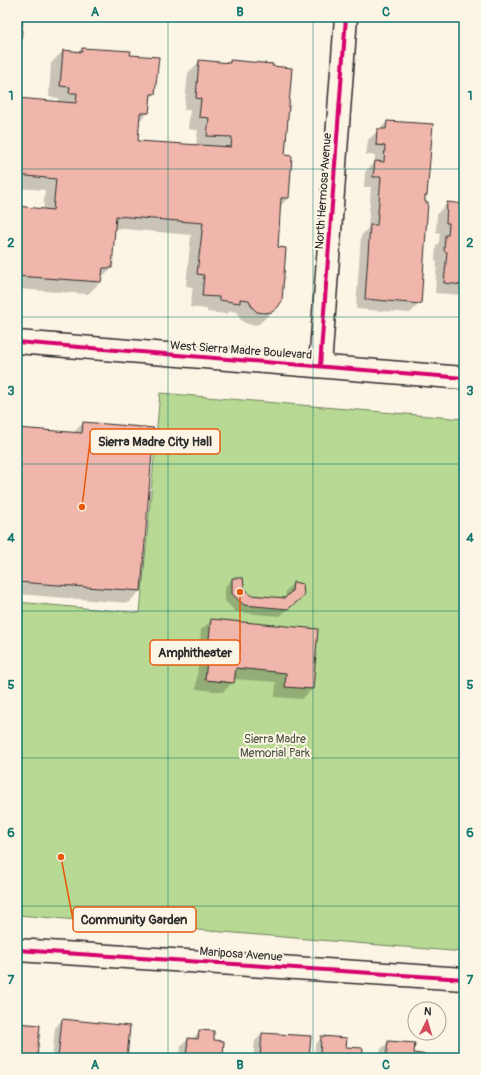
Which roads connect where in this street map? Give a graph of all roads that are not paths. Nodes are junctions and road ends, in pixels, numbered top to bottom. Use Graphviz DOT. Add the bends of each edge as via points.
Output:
graph roads {
  1 [pos="346,17"];
  2 [pos="17,342"];
  3 [pos="320,366"];
  4 [pos="464,378"];
  5 [pos="17,950"];
  6 [pos="464,978"];
  1 -- 3 [label="street, North Hermosa Avenue"];
  2 -- 3 [label="street, West Sierra Madre Boulevard"];
  3 -- 4 [label="street, West Sierra Madre Boulevard"];
  5 -- 6 [label="street, Mariposa Avenue"];
}
